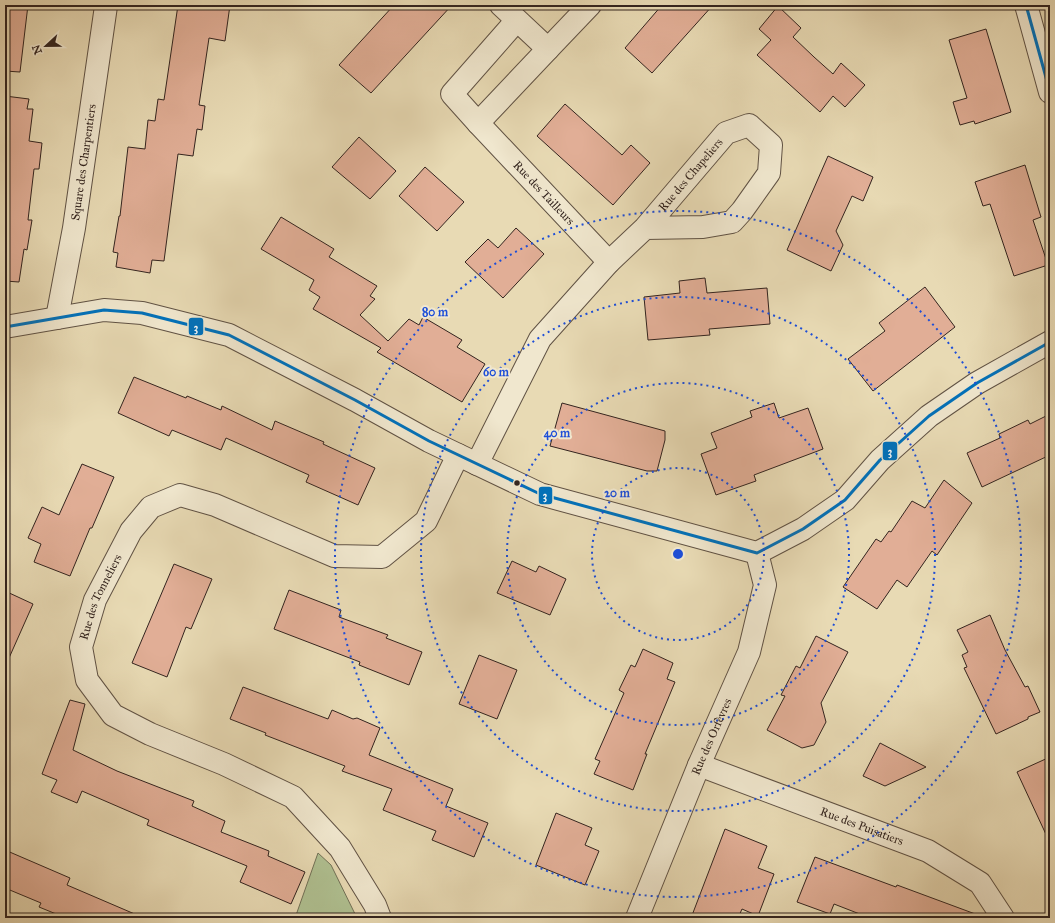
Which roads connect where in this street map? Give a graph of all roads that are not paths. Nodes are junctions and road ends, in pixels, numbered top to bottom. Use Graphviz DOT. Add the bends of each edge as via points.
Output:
graph roads {
  1 [pos="501,5"];
  2 [pos="590,5"];
  3 [pos="1026,5"];
  4 [pos="106,6"];
  5 [pos="517,20"];
  6 [pos="548,50"];
  7 [pos="1050,92"];
  8 [pos="478,124"];
  9 [pos="645,228"];
  10 [pos="609,262"];
  11 [pos="57,318"];
  12 [pos="5,327"];
  13 [pos="1050,342"];
  14 [pos="468,460"];
  15 [pos="757,553"];
  16 [pos="699,765"];
  17 [pos="380,918"];
  18 [pos="637,918"];
  19 [pos="1004,918"];
  1 -- 5 [label="street"];
  2 -- 6 [label="street"];
  3 -- 7 [label="street"];
  4 -- 11 [label="street, Square des Charpentiers" via="74,228"];
  5 -- 6 [label="street"];
  5 -- 8 [label="street, Rue des Tailleurs" via="452,94"];
  6 -- 8 [label="street"];
  8 -- 10 [label="street, Rue des Tailleurs"];
  9 -- 9 [label="street, Rue des Chapeliers" via="703,228 732,222 769,173 771,145 749,126 726,133"];
  9 -- 10 [label="street, Rue des Chapeliers"];
  10 -- 14 [label="street, Rue des Chapeliers" via="540,340"];
  11 -- 12 [label="street"];
  11 -- 14 [label="street" via="104,310 142,313 229,335"];
  13 -- 15 [label="street" via="977,383 930,416 880,460 845,500 803,529"];
  14 -- 15 [label="street" via="540,494"];
  14 -- 17 [label="street, Rue des Tonneliers" via="426,521 382,557 334,556 216,505 180,495 150,507 130,531 94,600 80,647 87,680 113,715 150,734 224,764 294,797 340,848 375,905"];
  15 -- 16 [label="street, Rue des Orfèvres" via="765,586 749,652"];
  16 -- 18 [label="street, Rue des Orfèvres"];
  16 -- 19 [label="street, Rue des Puisatiers" via="928,851 980,882"];
}
